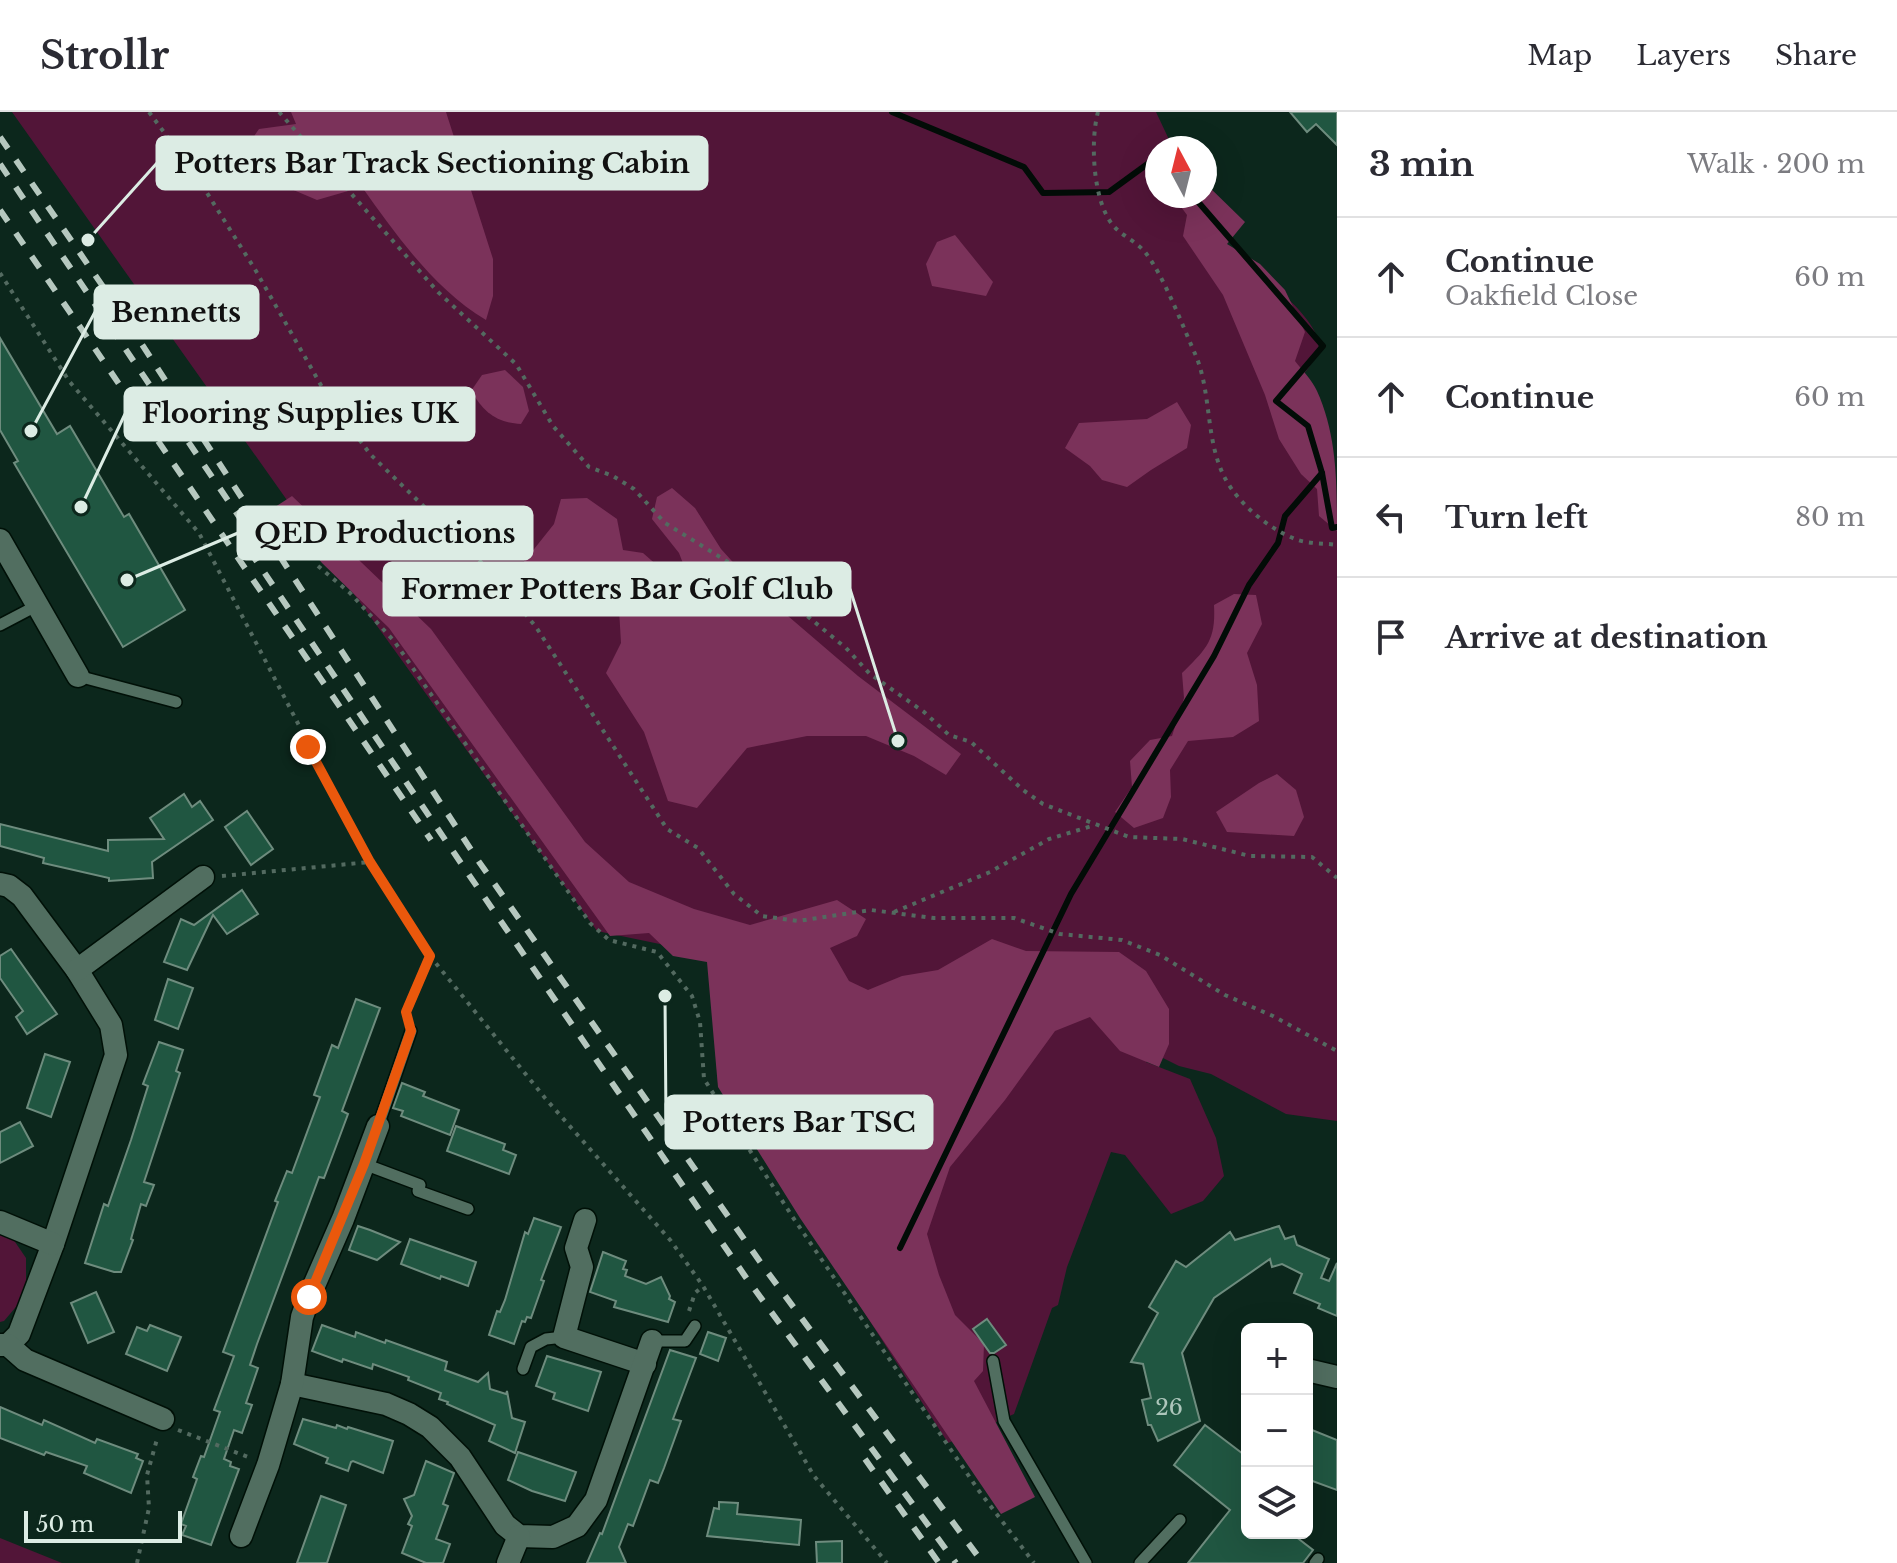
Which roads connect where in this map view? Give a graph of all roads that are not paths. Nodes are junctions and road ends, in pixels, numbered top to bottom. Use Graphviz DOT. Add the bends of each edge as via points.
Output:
graph roads {
  1 [pos="0,540"];
  2 [pos="38,605"];
  3 [pos="0,625"];
  4 [pos="78,676"];
  5 [pos="176,702"];
  6 [pos="203,877"];
  7 [pos="0,884"];
  8 [pos="77,970"];
  9 [pos="411,1031"];
  10 [pos="378,1126"];
  11 [pos="364,1164"];
  12 [pos="468,1209"];
  13 [pos="585,1220"];
  14 [pos="0,1222"];
  15 [pos="53,1244"];
  16 [pos="695,1326"];
  17 [pos="564,1337"];
  18 [pos="652,1341"];
  19 [pos="4,1345"];
  20 [pos="993,1361"];
  21 [pos="645,1364"];
  22 [pos="523,1369"];
  23 [pos="1313,1371"];
  24 [pos="1337,1377"];
  25 [pos="292,1384"];
  26 [pos="160,1426"];
  27 [pos="1180,1520"];
  28 [pos="241,1536"];
  29 [pos="519,1536"];
  30 [pos="508,1563"];
  31 [pos="1086,1563"];
  32 [pos="1140,1563"];
  1 -- 2 [label="street"];
  2 -- 3 [label="lane"];
  2 -- 4 [label="street"];
  4 -- 5 [label="lane"];
  6 -- 8 [label="street"];
  7 -- 8 [label="street" via="22,896"];
  8 -- 15 [label="street" via="111,1025 116,1055"];
  9 -- 10 [label="lane"];
  10 -- 11 [label="street"];
  11 -- 12 [label="lane"];
  11 -- 25 [label="street" via="302,1317"];
  13 -- 17 [label="street" via="576,1248 582,1267"];
  14 -- 15 [label="street"];
  15 -- 19 [label="street" via="19,1334"];
  16 -- 18 [label="lane" via="685,1341"];
  17 -- 21 [label="street"];
  17 -- 22 [label="lane" via="531,1347"];
  18 -- 21 [label="street"];
  19 -- 26 [label="street"];
  20 -- 31 [label="lane" via="1004,1421"];
  21 -- 29 [label="street" via="586,1517 553,1537"];
  23 -- 24 [label="street"];
  25 -- 28 [label="street"];
  25 -- 29 [label="street" via="386,1404 430,1427 460,1457 505,1525"];
  27 -- 32 [label="lane"];
  29 -- 30 [label="street"];
}
